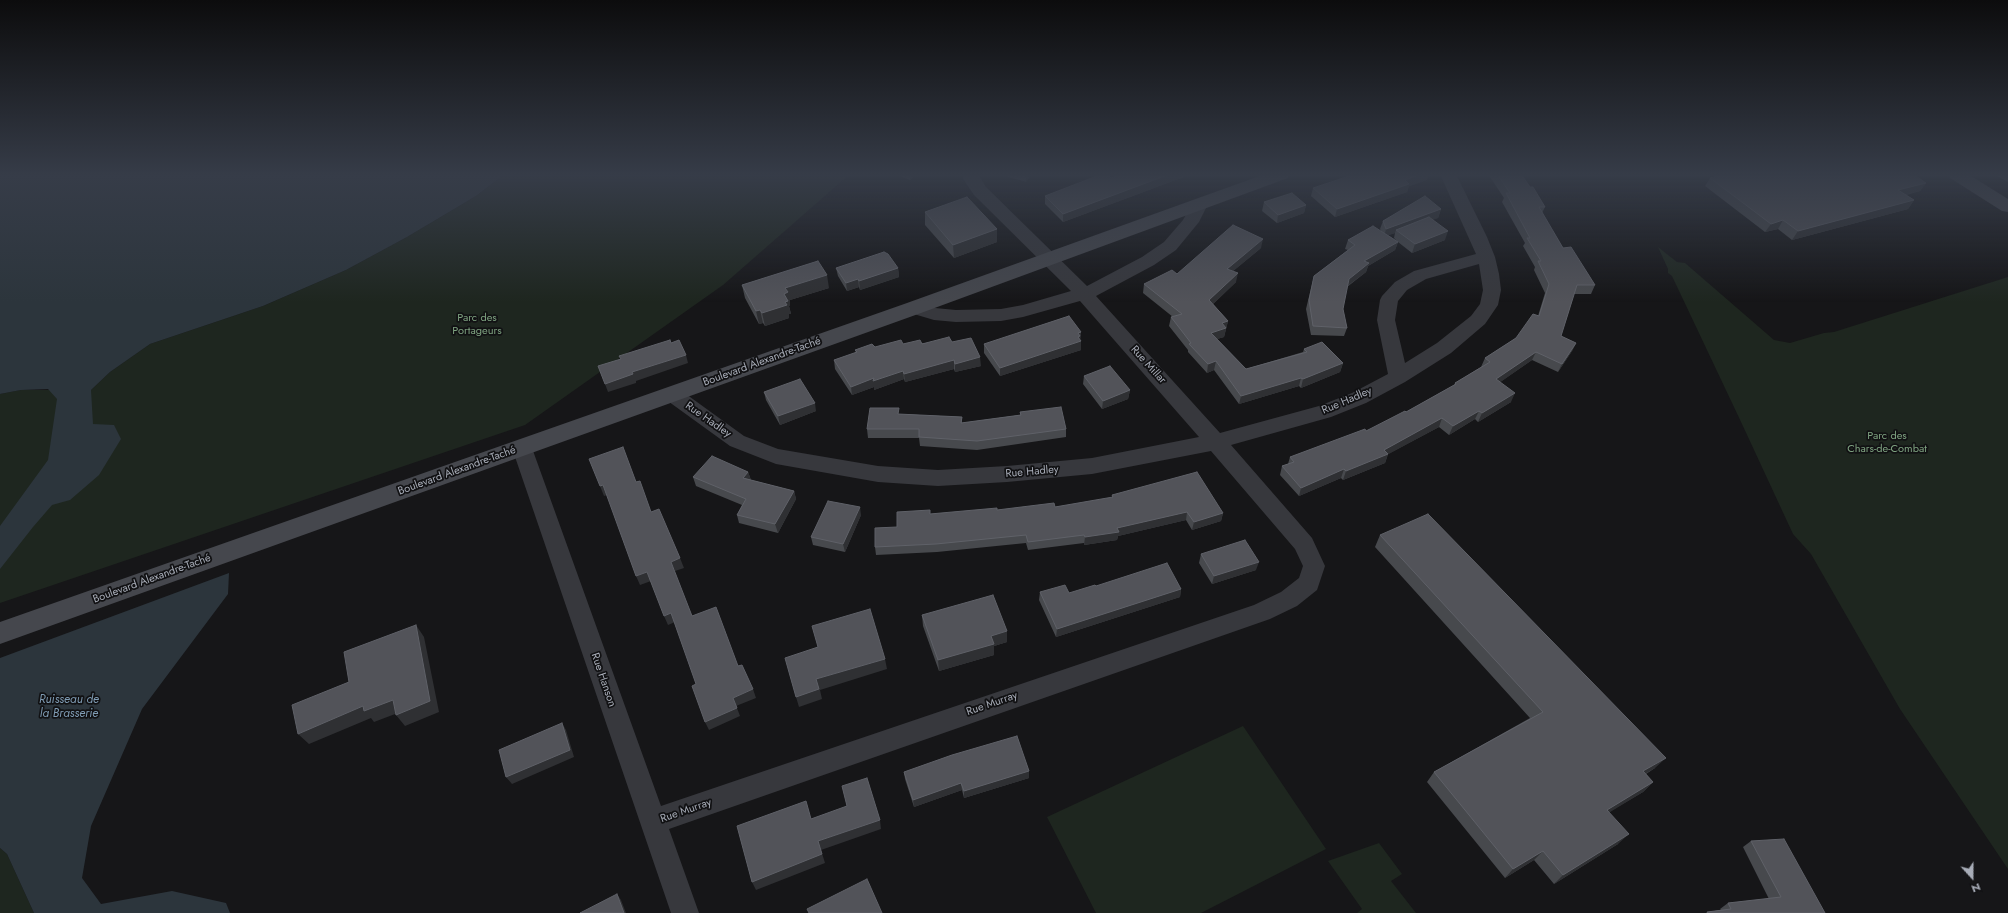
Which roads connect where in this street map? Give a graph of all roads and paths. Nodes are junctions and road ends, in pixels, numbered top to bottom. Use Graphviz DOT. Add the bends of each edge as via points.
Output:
graph roads {
  1 [pos="1005,217"];
  2 [pos="1170,217"];
  3 [pos="1193,217"];
  4 [pos="1468,217"];
  5 [pos="1486,257"];
  6 [pos="1049,259"];
  7 [pos="1084,294"];
  8 [pos="914,308"];
  9 [pos="1398,377"];
  10 [pos="672,394"];
  11 [pos="1215,442"];
  12 [pos="522,448"];
  13 [pos="1314,566"];
  14 [pos="0,633"];
  15 [pos="653,822"];
  16 [pos="685,913"];
  1 -- 6 [label="street, Rue Millar"];
  2 -- 6 [label="main road, Boulevard Alexandre-Taché"];
  3 -- 7 [label="street" via="1170,246 1104,286"];
  4 -- 5 [label="street, Rue Hadley"];
  5 -- 9 [label="street, Rue Hadley" via="1492,290 1488,305 1478,320 1444,348"];
  5 -- 9 [label="street" via="1420,275 1401,286 1389,300 1386,320"];
  6 -- 7 [label="street, Rue Millar"];
  6 -- 8 [label="main road, Boulevard Alexandre-Taché"];
  7 -- 8 [label="street" via="1001,315 956,316 934,314"];
  7 -- 11 [label="street, Rue Millar"];
  8 -- 10 [label="main road, Boulevard Alexandre-Taché"];
  9 -- 11 [label="street, Rue Hadley" via="1359,398 1324,412"];
  10 -- 11 [label="street, Rue Hadley" via="737,441 776,456 878,474 938,478 1092,466"];
  10 -- 12 [label="main road, Boulevard Alexandre-Taché"];
  11 -- 13 [label="street, Rue Millar" via="1290,526 1304,544"];
  12 -- 14 [label="main road, Boulevard Alexandre-Taché"];
  12 -- 15 [label="street, Rue Hanson"];
  13 -- 15 [label="street, Rue Murray" via="1308,582 1289,599 1262,612"];
  15 -- 16 [label="street, Rue Hanson"];
}
